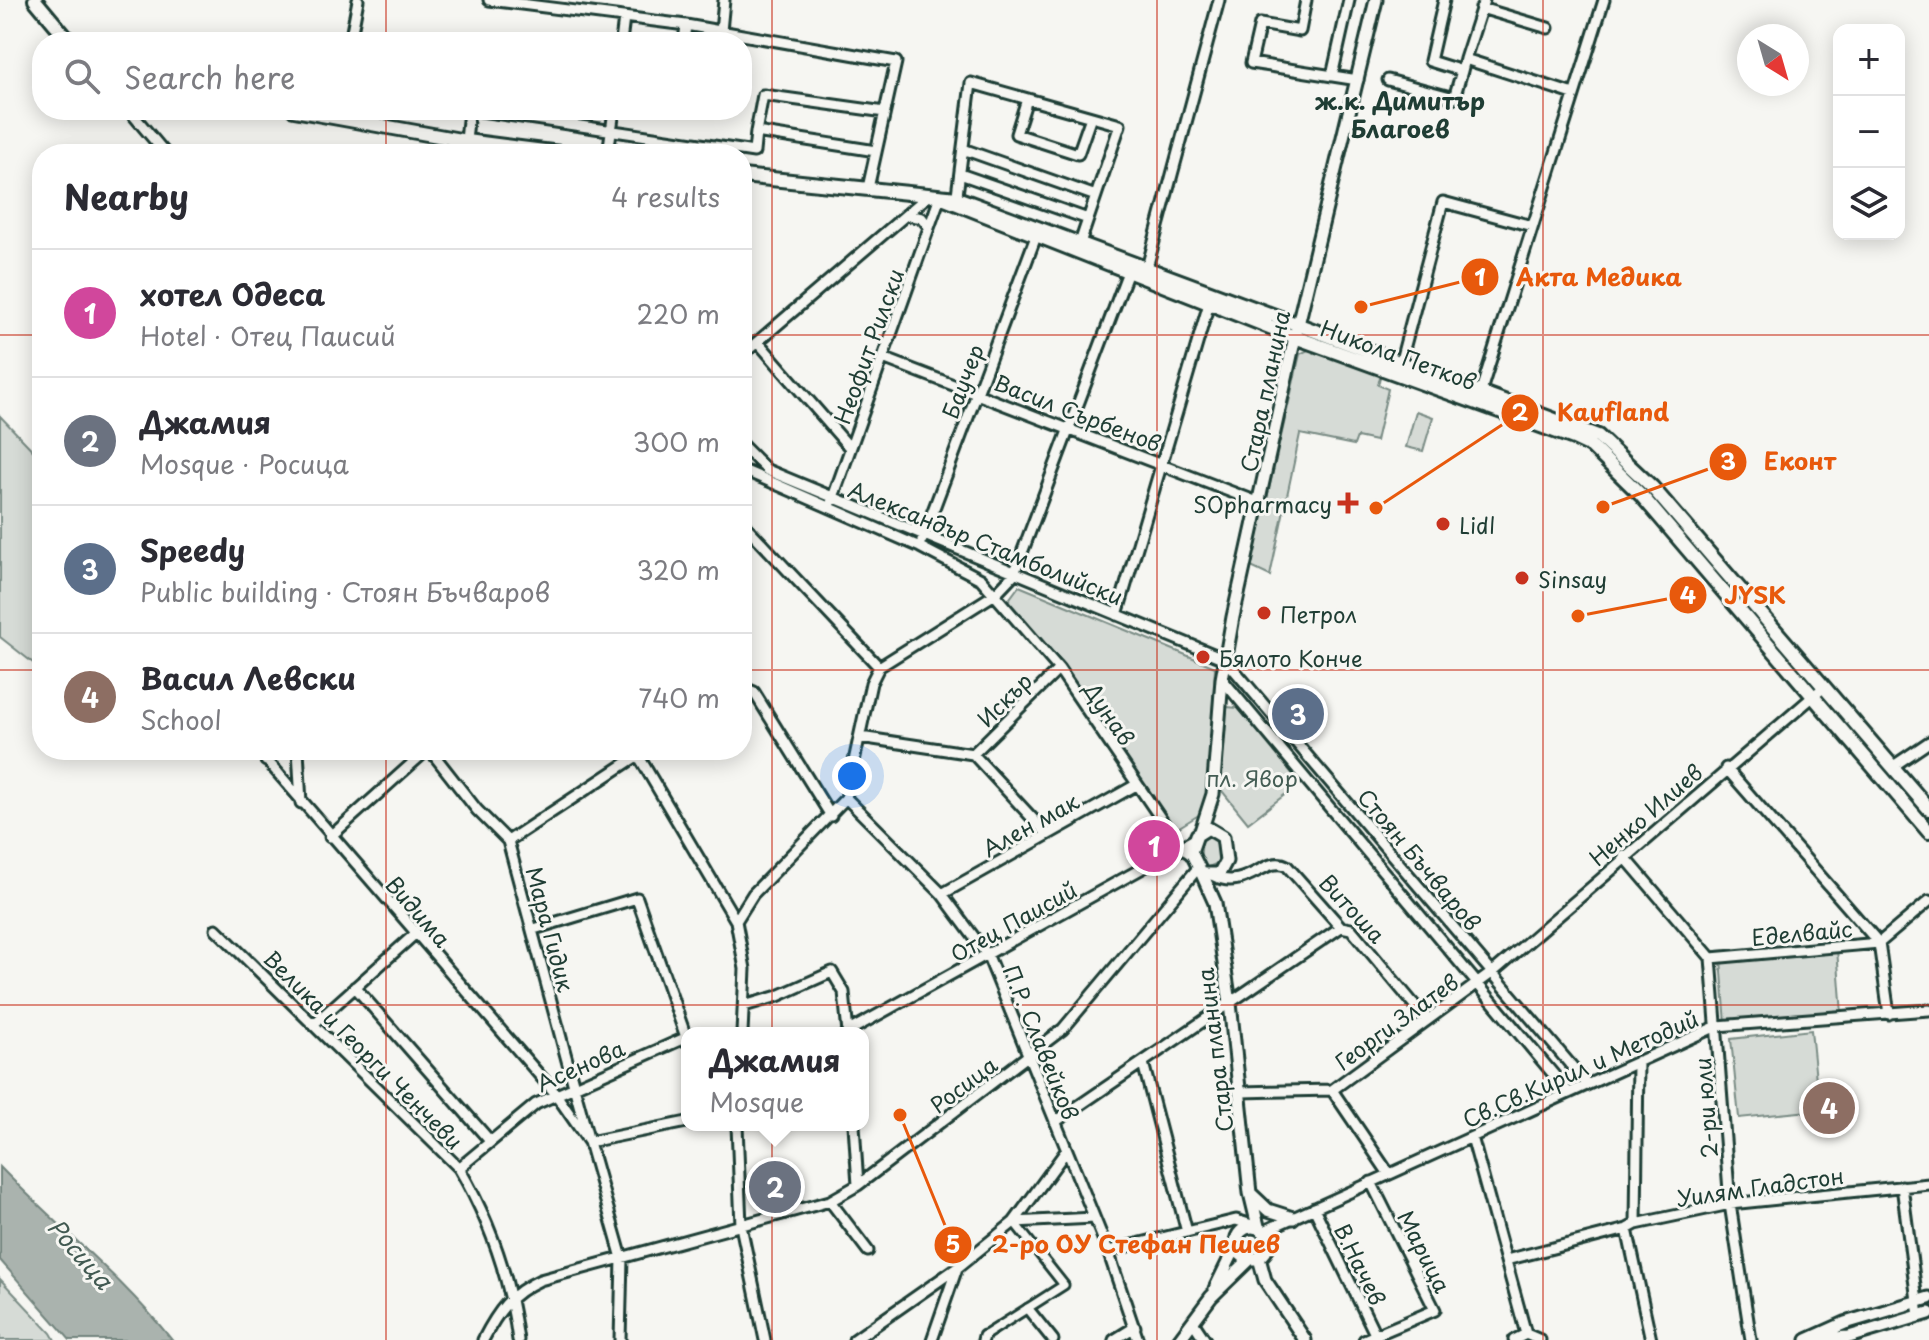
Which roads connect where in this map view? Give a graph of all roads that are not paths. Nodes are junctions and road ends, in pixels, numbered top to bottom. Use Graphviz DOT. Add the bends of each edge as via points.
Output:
graph roads {
  1 [pos="35,0"];
  2 [pos="358,0"];
  3 [pos="489,0"];
  4 [pos="724,0"];
  5 [pos="1219,0"];
  6 [pos="1306,0"];
  7 [pos="1349,0"];
  8 [pos="1376,0"];
  9 [pos="1444,0"];
  10 [pos="1604,0"];
  11 [pos="1483,4"];
  12 [pos="624,18"];
  13 [pos="686,25"];
  14 [pos="1548,28"];
  15 [pos="62,32"];
  16 [pos="352,32"];
  17 [pos="622,32"];
  18 [pos="685,32"];
  19 [pos="715,32"];
  20 [pos="727,32"];
  21 [pos="752,39"];
  22 [pos="1465,59"];
  23 [pos="1462,71"];
  24 [pos="1332,76"];
  25 [pos="1358,80"];
  26 [pos="1388,80"];
  27 [pos="1573,94"];
  28 [pos="1027,99"];
  29 [pos="885,112"];
  30 [pos="1091,117"];
  31 [pos="140,120"];
  32 [pos="363,120"];
  33 [pos="470,120"];
  34 [pos="535,120"];
  35 [pos="613,120"];
  36 [pos="611,132"];
  37 [pos="756,132"];
  38 [pos="466,141"];
  39 [pos="158,144"];
  40 [pos="490,144"];
  41 [pos="609,144"];
  42 [pos="697,144"];
  43 [pos="963,149"];
  44 [pos="876,151"];
  45 [pos="752,152"];
  46 [pos="960,174"];
  47 [pos="752,177"];
  48 [pos="868,188"];
  49 [pos="934,196"];
  50 [pos="1096,196"];
  51 [pos="957,202"];
  52 [pos="906,215"];
  53 [pos="1088,219"];
  54 [pos="1532,226"];
  55 [pos="929,227"];
  56 [pos="1037,232"];
  57 [pos="1080,243"];
  58 [pos="1130,268"];
  59 [pos="1145,273"];
  60 [pos="1210,298"];
  61 [pos="1296,332"];
  62 [pos="758,342"];
  63 [pos="752,347"];
  64 [pos="883,358"];
  65 [pos="1400,368"];
  66 [pos="977,393"];
  67 [pos="1478,398"];
  68 [pos="1071,429"];
  69 [pos="850,448"];
  70 [pos="752,456"];
  71 [pos="1162,463"];
  72 [pos="759,464"];
  73 [pos="752,470"];
  74 [pos="752,477"];
  75 [pos="831,503"];
  76 [pos="1260,503"];
  77 [pos="752,533"];
  78 [pos="924,536"];
  79 [pos="920,547"];
  80 [pos="1016,570"];
  81 [pos="995,594"];
  82 [pos="1117,615"];
  83 [pos="1225,659"];
  84 [pos="879,667"];
  85 [pos="1059,669"];
  86 [pos="1222,679"];
  87 [pos="1824,687"];
  88 [pos="1812,697"];
  89 [pos="752,698"];
  90 [pos="860,737"];
  91 [pos="1929,742"];
  92 [pos="973,754"];
  93 [pos="299,760"];
  94 [pos="417,760"];
  95 [pos="436,760"];
  96 [pos="628,760"];
  97 [pos="645,760"];
  98 [pos="266,761"];
  99 [pos="1892,767"];
  100 [pos="1726,768"];
  101 [pos="1136,785"];
  102 [pos="1213,794"];
  103 [pos="846,798"];
  104 [pos="301,803"];
  105 [pos="1929,809"];
  106 [pos="831,816"];
  107 [pos="1219,832"];
  108 [pos="1929,832"];
  109 [pos="1047,834"];
  110 [pos="1198,835"];
  111 [pos="330,837"];
  112 [pos="508,841"];
  113 [pos="1180,847"];
  114 [pos="1192,855"];
  115 [pos="1624,856"];
  116 [pos="1226,861"];
  117 [pos="1210,874"];
  118 [pos="1236,880"];
  119 [pos="942,894"];
  120 [pos="1929,901"];
  121 [pos="736,921"];
  122 [pos="1341,927"];
  123 [pos="216,929"];
  124 [pos="534,929"];
  125 [pos="415,934"];
  126 [pos="1879,943"];
  127 [pos="988,956"];
  128 [pos="1711,958"];
  129 [pos="1493,972"];
  130 [pos="1478,983"];
  131 [pos="355,987"];
  132 [pos="1230,1003"];
  133 [pos="744,1006"];
  134 [pos="1929,1010"];
  135 [pos="1889,1014"];
  136 [pos="1427,1020"];
  137 [pos="315,1023"];
  138 [pos="1717,1026"];
  139 [pos="683,1027"];
  140 [pos="742,1027"];
  141 [pos="847,1027"];
  142 [pos="859,1027"];
  143 [pos="681,1040"];
  144 [pos="1030,1055"];
  145 [pos="1638,1061"];
  146 [pos="1143,1063"];
  147 [pos="1587,1084"];
  148 [pos="574,1087"];
  149 [pos="1332,1090"];
  150 [pos="1241,1092"];
  151 [pos="555,1093"];
  152 [pos="1569,1093"];
  153 [pos="1055,1122"];
  154 [pos="681,1123"];
  155 [pos="737,1131"];
  156 [pos="854,1131"];
  157 [pos="1472,1137"];
  158 [pos="490,1141"];
  159 [pos="589,1142"];
  160 [pos="1066,1151"];
  161 [pos="459,1168"];
  162 [pos="1389,1174"];
  163 [pos="1371,1182"];
  164 [pos="1929,1184"];
  165 [pos="858,1185"];
  166 [pos="1902,1186"];
  167 [pos="1250,1193"];
  168 [pos="830,1201"];
  169 [pos="1730,1204"];
  170 [pos="1314,1208"];
  171 [pos="1094,1218"];
  172 [pos="1293,1218"];
  173 [pos="1014,1222"];
  174 [pos="741,1226"];
  175 [pos="1631,1226"];
  176 [pos="1250,1230"];
  177 [pos="1187,1232"];
  178 [pos="868,1251"];
  179 [pos="1108,1251"];
  180 [pos="622,1258"];
  181 [pos="1253,1259"];
  182 [pos="1506,1260"];
  183 [pos="957,1268"];
  184 [pos="512,1295"];
  185 [pos="1211,1297"];
  186 [pos="1923,1300"];
  187 [pos="1028,1309"];
  188 [pos="1924,1315"];
  189 [pos="1193,1322"];
  190 [pos="1135,1327"];
  191 [pos="1526,1334"];
  192 [pos="1376,1336"];
  193 [pos="984,1338"];
  194 [pos="483,1340"];
  195 [pos="518,1340"];
  196 [pos="620,1340"];
  197 [pos="764,1340"];
  198 [pos="854,1340"];
  199 [pos="932,1340"];
  200 [pos="1053,1340"];
  201 [pos="1114,1340"];
  202 [pos="1138,1340"];
  203 [pos="1179,1340"];
  204 [pos="1205,1340"];
  205 [pos="1305,1340"];
  206 [pos="1364,1340"];
  207 [pos="1514,1340"];
  208 [pos="1540,1340"];
  209 [pos="1651,1340"];
  210 [pos="1751,1340"];
  211 [pos="1809,1340"];
  1 -- 15 [label="main road"];
  2 -- 16 [label="street"];
  3 -- 12 [label="street"];
  4 -- 20 [label="street"];
  5 -- 59 [label="street"];
  6 -- 24 [label="street" via="1300,31 1260,24 1251,63"];
  7 -- 24 [label="street"];
  8 -- 25 [label="street, Стара планина"];
  9 -- 23 [label="street" via="1430,61"];
  10 -- 27 [label="street"];
  11 -- 14 [label="street"];
  11 -- 22 [label="street"];
  12 -- 13 [label="street"];
  12 -- 17 [label="street"];
  13 -- 18 [label="street"];
  13 -- 19 [label="street"];
  21 -- 29 [label="street" via="896,62"];
  22 -- 23 [label="street"];
  22 -- 27 [label="street"];
  23 -- 26 [label="street" via="1454,98"];
  24 -- 25 [label="street"];
  25 -- 61 [label="street, Стара планина"];
  27 -- 54 [label="street"];
  28 -- 30 [label="street"];
  28 -- 30 [label="street" via="1016,134 1078,154"];
  28 -- 43 [label="street" via="971,83"];
  29 -- 37 [label="street" via="763,95"];
  29 -- 44 [label="street"];
  30 -- 50 [label="street" via="1120,125"];
  31 -- 39 [label="street"];
  32 -- 38 [label="main road"];
  33 -- 38 [label="street"];
  34 -- 36 [label="street"];
  35 -- 36 [label="street"];
  36 -- 41 [label="street"];
  36 -- 42 [label="street"];
  37 -- 44 [label="street"];
  37 -- 45 [label="street"];
  38 -- 40 [label="main road"];
  43 -- 46 [label="street"];
  43 -- 50 [label="street"];
  44 -- 48 [label="street"];
  46 -- 51 [label="street"];
  46 -- 53 [label="street"];
  47 -- 48 [label="main road, Никола Петков"];
  48 -- 49 [label="main road, Никола Петков"];
  49 -- 51 [label="main road, Никола Петков"];
  49 -- 52 [label="street"];
  49 -- 55 [label="street, Неофит Рилски"];
  50 -- 53 [label="street"];
  51 -- 56 [label="main road, Никола Петков"];
  52 -- 55 [label="street" via="922,218"];
  52 -- 62 [label="street"];
  53 -- 57 [label="street"];
  54 -- 65 [label="street" via="1443,202"];
  54 -- 67 [label="street"];
  55 -- 64 [label="street, Неофит Рилски"];
  56 -- 57 [label="main road, Никола Петков"];
  56 -- 58 [label="main road, Никола Петков"];
  56 -- 66 [label="street, Баучер"];
  57 -- 58 [label="main road, Никола Петков"];
  58 -- 59 [label="main road, Никола Петков"];
  58 -- 68 [label="street"];
  59 -- 60 [label="main road, Никола Петков"];
  60 -- 61 [label="main road, Никола Петков"];
  60 -- 71 [label="street"];
  61 -- 65 [label="main road, Никола Петков"];
  61 -- 76 [label="street, Стара планина"];
  62 -- 63 [label="street"];
  62 -- 69 [label="street"];
  64 -- 66 [label="street, Васил Сърбенов"];
  64 -- 69 [label="street, Неофит Рилски"];
  65 -- 67 [label="main road, Никола Петков"];
  66 -- 68 [label="street, Васил Сърбенов"];
  66 -- 78 [label="street, Баучер"];
  67 -- 87 [label="main road, Никола Петков" via="1578,427 1616,450"];
  67 -- 88 [label="main road, Никола Петков" via="1591,446 1609,462"];
  68 -- 71 [label="street, Васил Сърбенов"];
  68 -- 80 [label="street"];
  69 -- 75 [label="street, Неофит Рилски"];
  70 -- 72 [label="street, Александър Стамболийски"];
  71 -- 76 [label="street, Васил Сърбенов"];
  71 -- 82 [label="street"];
  72 -- 73 [label="street"];
  72 -- 75 [label="street, Александър Стамболийски"];
  74 -- 75 [label="street, Александър Стамболийски"];
  75 -- 78 [label="street, Александър Стамболийски"];
  75 -- 79 [label="street, Александър Стамболийски"];
  76 -- 83 [label="street, Стара планина"];
  77 -- 84 [label="street"];
  78 -- 79 [label="street, Баучер"];
  78 -- 80 [label="street, Александър Стамболийски"];
  79 -- 81 [label="street, Александър Стамболийски" via="975,573"];
  80 -- 81 [label="street"];
  80 -- 82 [label="street, Александър Стамболийски"];
  81 -- 84 [label="street"];
  81 -- 85 [label="street, Дунав"];
  82 -- 83 [label="street, Александър Стамболийски"];
  83 -- 86 [label="street, Стара планина"];
  83 -- 129 [label="street, Стоян Бъчваров"];
  84 -- 90 [label="street"];
  85 -- 92 [label="street, Искър"];
  85 -- 101 [label="street, Дунав"];
  86 -- 102 [label="street, Стара планина"];
  86 -- 130 [label="street, Стоян Бъчваров"];
  87 -- 88 [label="street, Ненко Илиев"];
  87 -- 99 [label="main road, Никола Петков"];
  88 -- 100 [label="street, Ненко Илиев"];
  88 -- 108 [label="main road, Никола Петков"];
  89 -- 106 [label="street"];
  90 -- 92 [label="street"];
  90 -- 103 [label="street"];
  91 -- 99 [label="street"];
  92 -- 109 [label="street"];
  93 -- 104 [label="street"];
  94 -- 111 [label="street"];
  95 -- 112 [label="street, Мара Гидик"];
  96 -- 112 [label="street"];
  97 -- 121 [label="street"];
  98 -- 104 [label="street, Видима"];
  99 -- 105 [label="main road, Никола Петков"];
  100 -- 115 [label="street, Ненко Илиев"];
  100 -- 126 [label="street"];
  101 -- 109 [label="street, Ален мак"];
  101 -- 113 [label="street, Дунав"];
  102 -- 107 [label="street, Стара планина"];
  102 -- 110 [label="street, Стара планина"];
  103 -- 106 [label="street"];
  103 -- 119 [label="street, П.Р. Славейков"];
  104 -- 111 [label="street, Видима"];
  106 -- 121 [label="street" via="753,894"];
  107 -- 110 [label="street" via="1208,828"];
  107 -- 116 [label="street"];
  109 -- 119 [label="street, Ален мак"];
  110 -- 113 [label="street, Отец Паисий"];
  110 -- 114 [label="street"];
  111 -- 125 [label="street, Видима"];
  112 -- 124 [label="street, Мара Гидик"];
  113 -- 114 [label="street, Дунав"];
  113 -- 127 [label="street, Отец Паисий"];
  114 -- 117 [label="street"];
  115 -- 128 [label="street"];
  115 -- 129 [label="street, Ненко Илиев"];
  116 -- 117 [label="street"];
  116 -- 118 [label="street"];
  117 -- 118 [label="street, Витоша"];
  117 -- 132 [label="street, Стара планина"];
  117 -- 144 [label="street, Росица" via="1176,890 1072,1019"];
  118 -- 122 [label="street, Витоша" via="1281,863 1296,873"];
  119 -- 127 [label="street, П.Р. Славейков"];
  120 -- 126 [label="street, Еделвайс"];
  121 -- 133 [label="street" via="745,969"];
  122 -- 132 [label="street"];
  122 -- 136 [label="street, Витоша" via="1351,929"];
  123 -- 137 [label="street, Велика и Георги Ченчеви"];
  124 -- 139 [label="street" via="637,898"];
  124 -- 148 [label="street, Мара Гидик"];
  125 -- 131 [label="street"];
  125 -- 151 [label="street, Видима"];
  126 -- 128 [label="street, Еделвайс"];
  126 -- 135 [label="street"];
  127 -- 142 [label="street, Отец Паисий"];
  127 -- 144 [label="street, П.Р. Славейков"];
  128 -- 138 [label="street, 2-ри юли"];
  129 -- 130 [label="street, Ненко Илиев"];
  129 -- 147 [label="street, Стоян Бъчваров"];
  130 -- 136 [label="street, Георги Златев"];
  130 -- 152 [label="street, Стоян Бъчваров"];
  131 -- 137 [label="street"];
  131 -- 158 [label="street"];
  132 -- 146 [label="street"];
  132 -- 150 [label="street, Стара планина"];
  133 -- 140 [label="street"];
  133 -- 141 [label="street" via="832,972 844,992"];
  134 -- 135 [label="street, Св.Св.Кирил и Методий"];
  135 -- 138 [label="street, Св.Св.Кирил и Методий"];
  136 -- 149 [label="street, Георги Златев"];
  137 -- 161 [label="street, Велика и Георги Ченчеви"];
  138 -- 145 [label="street, Св.Св.Кирил и Методий"];
  138 -- 169 [label="street, 2-ри юли"];
  143 -- 148 [label="street, Асенова"];
  144 -- 153 [label="street, П.Р. Славейков"];
  144 -- 165 [label="street, Росица"];
  145 -- 147 [label="street, Св.Св.Кирил и Методий"];
  145 -- 175 [label="street"];
  146 -- 153 [label="street"];
  146 -- 177 [label="street"];
  147 -- 152 [label="street, Св.Св.Кирил и Методий"];
  148 -- 151 [label="street, Асенова"];
  148 -- 159 [label="street, Мара Гидик"];
  149 -- 150 [label="street, Георги Златев"];
  149 -- 162 [label="street"];
  150 -- 167 [label="street, Стара планина"];
  151 -- 158 [label="street, Асенова"];
  151 -- 159 [label="street, Мара Гидик"];
  152 -- 157 [label="street, Св.Св.Кирил и Методий"];
  153 -- 160 [label="street, П.Р. Славейков"];
  154 -- 159 [label="street"];
  155 -- 174 [label="street"];
  156 -- 165 [label="street"];
  157 -- 162 [label="street, Св.Св.Кирил и Методий"];
  157 -- 182 [label="street"];
  158 -- 161 [label="street, Асенова"];
  159 -- 180 [label="street, Мара Гидик"];
  160 -- 171 [label="street, П.Р. Славейков"];
  160 -- 173 [label="street"];
  161 -- 184 [label="street, Велика и Георги Ченчеви" via="479,1203"];
  162 -- 163 [label="street, Св.Св.Кирил и Методий"];
  163 -- 170 [label="street, Св.Св.Кирил и Методий"];
  163 -- 192 [label="street, Марица" via="1435,1310"];
  164 -- 166 [label="street, Уилям Гладстон"];
  165 -- 168 [label="street, Росица"];
  166 -- 169 [label="street, Уилям Гладстон"];
  166 -- 186 [label="street" via="1912,1267"];
  167 -- 172 [label="street" via="1268,1210"];
  167 -- 176 [label="street, Стара планина"];
  168 -- 174 [label="street, Росица"];
  168 -- 178 [label="street"];
  169 -- 175 [label="street, Уилям Гладстон"];
  169 -- 210 [label="street, 2-ри юли"];
  170 -- 172 [label="street, Св.Св.Кирил и Методий"];
  170 -- 192 [label="street, В.Начев"];
  171 -- 173 [label="street"];
  171 -- 179 [label="street, П.Р. Славейков"];
  172 -- 176 [label="street, Св.Св.Кирил и Методий"];
  173 -- 183 [label="street"];
  173 -- 187 [label="street" via="1064,1285"];
  174 -- 180 [label="street, Росица"];
  174 -- 197 [label="street"];
  175 -- 182 [label="street, Уилям Гладстон"];
  175 -- 209 [label="street"];
  176 -- 177 [label="street, Св.Св.Кирил и Методий" via="1236,1220"];
  176 -- 181 [label="street" via="1238,1253"];
  176 -- 181 [label="street" via="1267,1239"];
  176 -- 185 [label="street, Стара планина"];
  177 -- 179 [label="street, Св.Св.Кирил и Методий"];
  179 -- 190 [label="street, П.Р. Славейков"];
  180 -- 184 [label="street, Росица" via="540,1280"];
  180 -- 196 [label="street, Мара Гидик"];
  181 -- 185 [label="street, Стара планина"];
  181 -- 205 [label="street"];
  182 -- 191 [label="street"];
  183 -- 198 [label="street"];
  183 -- 199 [label="street"];
  184 -- 194 [label="street, Росица"];
  184 -- 195 [label="street, Велика и Георги Ченчеви"];
  185 -- 189 [label="street, Стара планина"];
  186 -- 188 [label="street"];
  186 -- 211 [label="street" via="1845,1323"];
  187 -- 193 [label="street"];
  187 -- 200 [label="street"];
  188 -- 211 [label="street" via="1849,1337"];
  189 -- 203 [label="street, Стара планина"];
  189 -- 204 [label="street"];
  190 -- 201 [label="street"];
  190 -- 202 [label="street, П.Р. Славейков"];
  191 -- 207 [label="street"];
  191 -- 208 [label="street"];
  192 -- 206 [label="street, Марица"];
}
